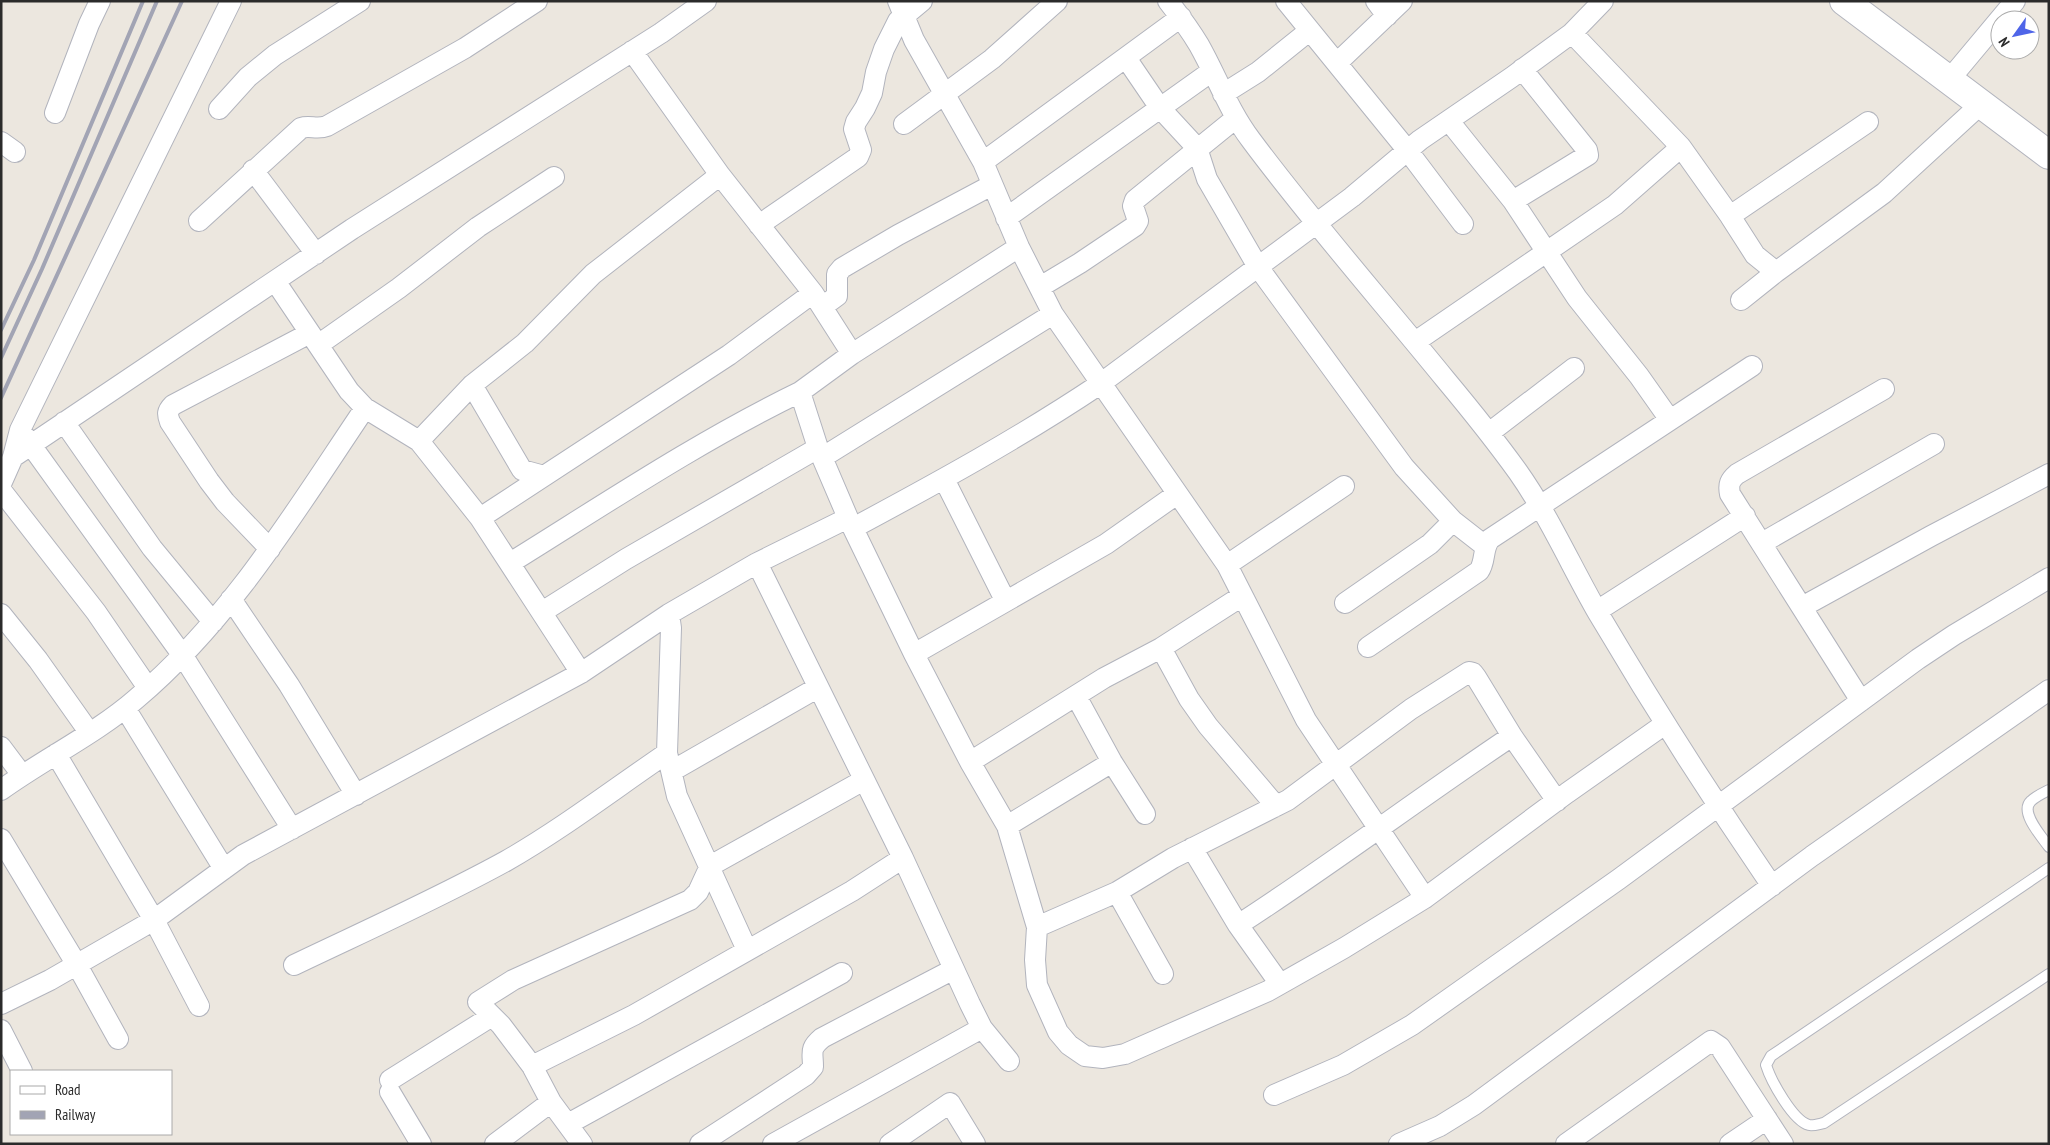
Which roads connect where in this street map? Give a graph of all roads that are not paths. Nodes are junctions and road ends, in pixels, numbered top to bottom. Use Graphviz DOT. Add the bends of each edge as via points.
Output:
graph roads {
  1 [pos="100,1"];
  2 [pos="231,1"];
  3 [pos="360,1"];
  4 [pos="537,1"];
  5 [pos="706,1"];
  6 [pos="922,1"];
  7 [pos="1057,1"];
  8 [pos="1168,1"];
  9 [pos="1286,1"];
  10 [pos="1402,1"];
  11 [pos="1603,1"];
  12 [pos="1844,1"];
  13 [pos="2015,1"];
  14 [pos="900,8"];
  15 [pos="1382,8"];
  16 [pos="1181,17"];
  17 [pos="1309,31"];
  18 [pos="1572,32"];
  19 [pos="632,51"];
  20 [pos="1126,58"];
  21 [pos="1337,63"];
  22 [pos="1522,69"];
  23 [pos="1212,71"];
  24 [pos="1949,80"];
  25 [pos="944,94"];
  26 [pos="1224,94"];
  27 [pos="1981,104"];
  28 [pos="1160,108"];
  29 [pos="219,109"];
  30 [pos="55,113"];
  31 [pos="1236,118"];
  32 [pos="1449,121"];
  33 [pos="1868,122"];
  34 [pos="904,124"];
  35 [pos="1681,147"];
  36 [pos="1197,148"];
  37 [pos="1408,151"];
  38 [pos="2049,155"];
  39 [pos="983,162"];
  40 [pos="253,170"];
  41 [pos="720,175"];
  42 [pos="554,177"];
  43 [pos="992,185"];
  44 [pos="1513,201"];
  45 [pos="1730,216"];
  46 [pos="1006,218"];
  47 [pos="199,221"];
  48 [pos="1316,224"];
  49 [pos="1463,224"];
  50 [pos="759,225"];
  51 [pos="1019,247"];
  52 [pos="1546,252"];
  53 [pos="316,254"];
  54 [pos="1258,267"];
  55 [pos="1776,272"];
  56 [pos="275,281"];
  57 [pos="1040,287"];
  58 [pos="818,300"];
  59 [pos="1741,300"];
  60 [pos="1053,314"];
  61 [pos="314,339"];
  62 [pos="1415,342"];
  63 [pos="852,354"];
  64 [pos="1752,366"];
  65 [pos="1574,368"];
  66 [pos="1100,384"];
  67 [pos="472,385"];
  68 [pos="1884,389"];
  69 [pos="800,392"];
  70 [pos="365,408"];
  71 [pos="1670,420"];
  72 [pos="64,422"];
  73 [pos="1489,433"];
  74 [pos="25,438"];
  75 [pos="419,441"];
  76 [pos="1934,444"];
  77 [pos="820,453"];
  78 [pos="2049,474"];
  79 [pos="544,476"];
  80 [pos="944,479"];
  81 [pos="1,484"];
  82 [pos="1344,486"];
  83 [pos="1,490"];
  84 [pos="1177,494"];
  85 [pos="1540,506"];
  86 [pos="1745,516"];
  87 [pos="480,518"];
  88 [pos="1453,521"];
  89 [pos="850,523"];
  90 [pos="1762,543"];
  91 [pos="1485,546"];
  92 [pos="270,549"];
  93 [pos="510,563"];
  94 [pos="757,563"];
  95 [pos="1226,565"];
  96 [pos="2049,578"];
  97 [pos="1242,596"];
  98 [pos="231,599"];
  99 [pos="1005,600"];
  100 [pos="1345,603"];
  101 [pos="1802,607"];
  102 [pos="1597,611"];
  103 [pos="542,612"];
  104 [pos="1,614"];
  105 [pos="669,614"];
  106 [pos="214,622"];
  107 [pos="1368,647"];
  108 [pos="1161,648"];
  109 [pos="914,654"];
  110 [pos="183,656"];
  111 [pos="581,673"];
  112 [pos="148,688"];
  113 [pos="818,688"];
  114 [pos="2049,690"];
  115 [pos="1076,696"];
  116 [pos="1861,701"];
  117 [pos="125,708"];
  118 [pos="1665,724"];
  119 [pos="89,732"];
  120 [pos="1512,736"];
  121 [pos="1,747"];
  122 [pos="56,754"];
  123 [pos="670,762"];
  124 [pos="970,762"];
  125 [pos="1112,762"];
  126 [pos="1336,764"];
  127 [pos="22,775"];
  128 [pos="864,780"];
  129 [pos="1,790"];
  130 [pos="2049,790"];
  131 [pos="356,795"];
  132 [pos="1557,801"];
  133 [pos="1276,806"];
  134 [pos="1717,806"];
  135 [pos="1145,814"];
  136 [pos="1007,826"];
  137 [pos="1378,828"];
  138 [pos="292,829"];
  139 [pos="1,840"];
  140 [pos="2049,847"];
  141 [pos="1192,848"];
  142 [pos="903,858"];
  143 [pos="710,866"];
  144 [pos="2049,868"];
  145 [pos="224,869"];
  146 [pos="1772,886"];
  147 [pos="1117,892"];
  148 [pos="1424,898"];
  149 [pos="154,920"];
  150 [pos="1238,925"];
  151 [pos="1037,927"];
  152 [pos="747,950"];
  153 [pos="77,965"];
  154 [pos="294,965"];
  155 [pos="954,969"];
  156 [pos="842,973"];
  157 [pos="1163,974"];
  158 [pos="2049,974"];
  159 [pos="1280,984"];
  160 [pos="1,1004"];
  161 [pos="199,1006"];
  162 [pos="492,1016"];
  163 [pos="982,1028"];
  164 [pos="1,1030"];
  165 [pos="118,1039"];
  166 [pos="1009,1061"];
  167 [pos="532,1066"];
  168 [pos="21,1070"];
  169 [pos="1274,1095"];
  170 [pos="551,1102"];
  171 [pos="1767,1119"];
  172 [pos="568,1124"];
  173 [pos="1595,1136"];
  174 [pos="421,1144"];
  175 [pos="495,1144"];
  176 [pos="582,1144"];
  177 [pos="700,1144"];
  178 [pos="773,1144"];
  179 [pos="890,1144"];
  180 [pos="975,1144"];
  181 [pos="1399,1144"];
  182 [pos="1566,1144"];
  183 [pos="1730,1144"];
  184 [pos="1783,1144"];
  1 -- 30 [label="street"];
  2 -- 74 [label="street"];
  3 -- 29 [label="street" via="275,55 248,77"];
  4 -- 40 [label="street" via="465,48 327,126 301,128"];
  5 -- 19 [label="street"];
  6 -- 14 [label="street"];
  7 -- 25 [label="street" via="992,59"];
  8 -- 16 [label="street"];
  9 -- 17 [label="street"];
  10 -- 15 [label="street"];
  11 -- 18 [label="street"];
  12 -- 24 [label="street"];
  13 -- 24 [label="street"];
  14 -- 25 [label="street"];
  14 -- 50 [label="street" via="876,72 872,93 854,129 860,150 858,157"];
  15 -- 21 [label="street"];
  16 -- 20 [label="street"];
  16 -- 23 [label="street"];
  17 -- 21 [label="street"];
  17 -- 26 [label="street" via="1258,72"];
  18 -- 22 [label="street"];
  18 -- 35 [label="street"];
  19 -- 41 [label="street"];
  19 -- 53 [label="street"];
  20 -- 28 [label="street"];
  20 -- 39 [label="street"];
  21 -- 37 [label="street"];
  22 -- 32 [label="street"];
  22 -- 44 [label="street" via="1588,155"];
  23 -- 26 [label="street"];
  23 -- 28 [label="street"];
  24 -- 27 [label="street"];
  25 -- 34 [label="street"];
  25 -- 39 [label="street"];
  26 -- 31 [label="street"];
  27 -- 38 [label="street"];
  27 -- 55 [label="street" via="1884,193"];
  28 -- 36 [label="street"];
  28 -- 46 [label="street"];
  31 -- 36 [label="street"];
  31 -- 48 [label="street"];
  32 -- 37 [label="street"];
  32 -- 44 [label="street"];
  33 -- 45 [label="street"];
  35 -- 45 [label="street"];
  35 -- 52 [label="street" via="1614,205"];
  36 -- 54 [label="street" via="1207,179"];
  36 -- 57 [label="street" via="1135,200 1133,206 1138,220 1135,226"];
  37 -- 48 [label="street"];
  37 -- 49 [label="street"];
  39 -- 43 [label="street"];
  40 -- 47 [label="street"];
  40 -- 53 [label="street"];
  41 -- 50 [label="street"];
  41 -- 67 [label="street" via="593,274 525,343"];
  42 -- 61 [label="street" via="478,227 399,288"];
  43 -- 46 [label="street"];
  43 -- 58 [label="street" via="842,268 837,274 837,296"];
  44 -- 52 [label="street"];
  45 -- 55 [label="street" via="1755,255"];
  46 -- 51 [label="street"];
  48 -- 54 [label="street"];
  48 -- 62 [label="street"];
  50 -- 58 [label="street"];
  51 -- 57 [label="street"];
  51 -- 63 [label="street"];
  52 -- 62 [label="street"];
  52 -- 71 [label="street"];
  53 -- 56 [label="street"];
  54 -- 66 [label="street"];
  54 -- 88 [label="street" via="1404,466"];
  55 -- 59 [label="street"];
  56 -- 61 [label="street"];
  56 -- 72 [label="street"];
  57 -- 60 [label="street"];
  58 -- 63 [label="street"];
  58 -- 79 [label="street"];
  60 -- 66 [label="street"];
  60 -- 77 [label="street"];
  61 -- 70 [label="street" via="349,392"];
  61 -- 92 [label="street" via="168,410 170,422 209,481"];
  62 -- 73 [label="street"];
  63 -- 69 [label="street"];
  64 -- 71 [label="street"];
  65 -- 73 [label="street"];
  66 -- 80 [label="street"];
  66 -- 84 [label="street"];
  67 -- 75 [label="street"];
  67 -- 79 [label="street" via="522,470"];
  68 -- 86 [label="street" via="1737,474 1728,487"];
  69 -- 77 [label="street"];
  69 -- 93 [label="street" via="734,426"];
  70 -- 75 [label="street"];
  70 -- 92 [label="street"];
  71 -- 85 [label="street"];
  72 -- 74 [label="street"];
  72 -- 106 [label="street" via="152,548"];
  73 -- 85 [label="street"];
  74 -- 81 [label="street"];
  74 -- 110 [label="street"];
  75 -- 87 [label="street"];
  76 -- 90 [label="street"];
  77 -- 89 [label="street"];
  77 -- 103 [label="street" via="626,559"];
  78 -- 101 [label="street"];
  79 -- 87 [label="street"];
  80 -- 89 [label="street"];
  80 -- 99 [label="street"];
  82 -- 95 [label="street"];
  83 -- 112 [label="street" via="96,612"];
  84 -- 95 [label="street"];
  84 -- 99 [label="street" via="1106,544"];
  85 -- 91 [label="street" via="1490,539"];
  85 -- 102 [label="street"];
  86 -- 90 [label="street"];
  86 -- 102 [label="street"];
  87 -- 93 [label="street"];
  88 -- 91 [label="street"];
  88 -- 100 [label="street" via="1430,544"];
  89 -- 94 [label="street"];
  89 -- 109 [label="street"];
  90 -- 101 [label="street"];
  91 -- 107 [label="street" via="1484,564 1479,571"];
  92 -- 98 [label="street"];
  93 -- 103 [label="street"];
  94 -- 105 [label="street"];
  94 -- 113 [label="street"];
  95 -- 97 [label="street"];
  96 -- 116 [label="street" via="1954,635"];
  97 -- 108 [label="street"];
  97 -- 126 [label="street" via="1306,720"];
  98 -- 106 [label="street"];
  98 -- 131 [label="street" via="289,685"];
  99 -- 109 [label="street"];
  101 -- 116 [label="street"];
  102 -- 118 [label="street"];
  103 -- 111 [label="street"];
  104 -- 119 [label="street"];
  105 -- 111 [label="street"];
  105 -- 123 [label="street"];
  106 -- 110 [label="street"];
  108 -- 115 [label="street"];
  108 -- 133 [label="street" via="1208,726"];
  109 -- 124 [label="street"];
  110 -- 112 [label="street"];
  110 -- 138 [label="street"];
  111 -- 131 [label="street"];
  112 -- 117 [label="street"];
  113 -- 123 [label="street"];
  113 -- 128 [label="street"];
  114 -- 146 [label="street"];
  115 -- 124 [label="street"];
  115 -- 125 [label="street"];
  116 -- 134 [label="street"];
  117 -- 119 [label="street"];
  117 -- 145 [label="street"];
  118 -- 132 [label="street"];
  118 -- 134 [label="street"];
  119 -- 122 [label="street"];
  120 -- 126 [label="street" via="1476,677 1468,672"];
  120 -- 132 [label="street"];
  120 -- 137 [label="street"];
  121 -- 127 [label="street"];
  122 -- 127 [label="street"];
  122 -- 149 [label="street"];
  123 -- 143 [label="street" via="677,796"];
  123 -- 154 [label="street" via="464,883"];
  124 -- 136 [label="street"];
  125 -- 135 [label="street"];
  125 -- 136 [label="street"];
  126 -- 133 [label="street"];
  126 -- 137 [label="street"];
  127 -- 129 [label="street"];
  128 -- 142 [label="street"];
  128 -- 143 [label="street"];
  130 -- 140 [label="lane" via="2030,802 2027,810"];
  131 -- 138 [label="street"];
  132 -- 148 [label="street"];
  133 -- 141 [label="street"];
  134 -- 146 [label="street"];
  134 -- 169 [label="street" via="1412,1025 1343,1065"];
  136 -- 151 [label="street"];
  137 -- 148 [label="street"];
  137 -- 150 [label="street"];
  138 -- 145 [label="street"];
  139 -- 153 [label="street"];
  141 -- 147 [label="street"];
  141 -- 150 [label="street"];
  142 -- 152 [label="street" via="852,891"];
  142 -- 155 [label="street"];
  143 -- 152 [label="street"];
  143 -- 162 [label="street" via="698,892 690,900 513,980 478,1002"];
  144 -- 158 [label="lane" via="1771,1056 1766,1065 1769,1077 1799,1121 1811,1126 1824,1123"];
  145 -- 149 [label="street"];
  146 -- 181 [label="street" via="1474,1105 1440,1126"];
  147 -- 151 [label="street"];
  147 -- 157 [label="street"];
  148 -- 159 [label="street"];
  149 -- 153 [label="street"];
  149 -- 161 [label="street"];
  150 -- 159 [label="street"];
  151 -- 159 [label="street" via="1035,960 1038,985 1058,1032 1085,1056 1103,1058 1125,1054"];
  152 -- 167 [label="street" via="634,1015"];
  153 -- 160 [label="street"];
  153 -- 165 [label="street"];
  155 -- 163 [label="street"];
  155 -- 177 [label="street" via="822,1038 814,1045 813,1067 806,1075"];
  156 -- 172 [label="street"];
  162 -- 167 [label="street"];
  162 -- 174 [label="street" via="390,1086"];
  163 -- 166 [label="street"];
  163 -- 178 [label="street"];
  164 -- 168 [label="street"];
  167 -- 170 [label="street"];
  170 -- 172 [label="street"];
  170 -- 175 [label="street"];
  171 -- 173 [label="street" via="1720,1047 1712,1041"];
  171 -- 183 [label="street"];
  171 -- 184 [label="street"];
  172 -- 176 [label="street"];
  173 -- 182 [label="street"];
  179 -- 180 [label="street" via="950,1103"];
}
